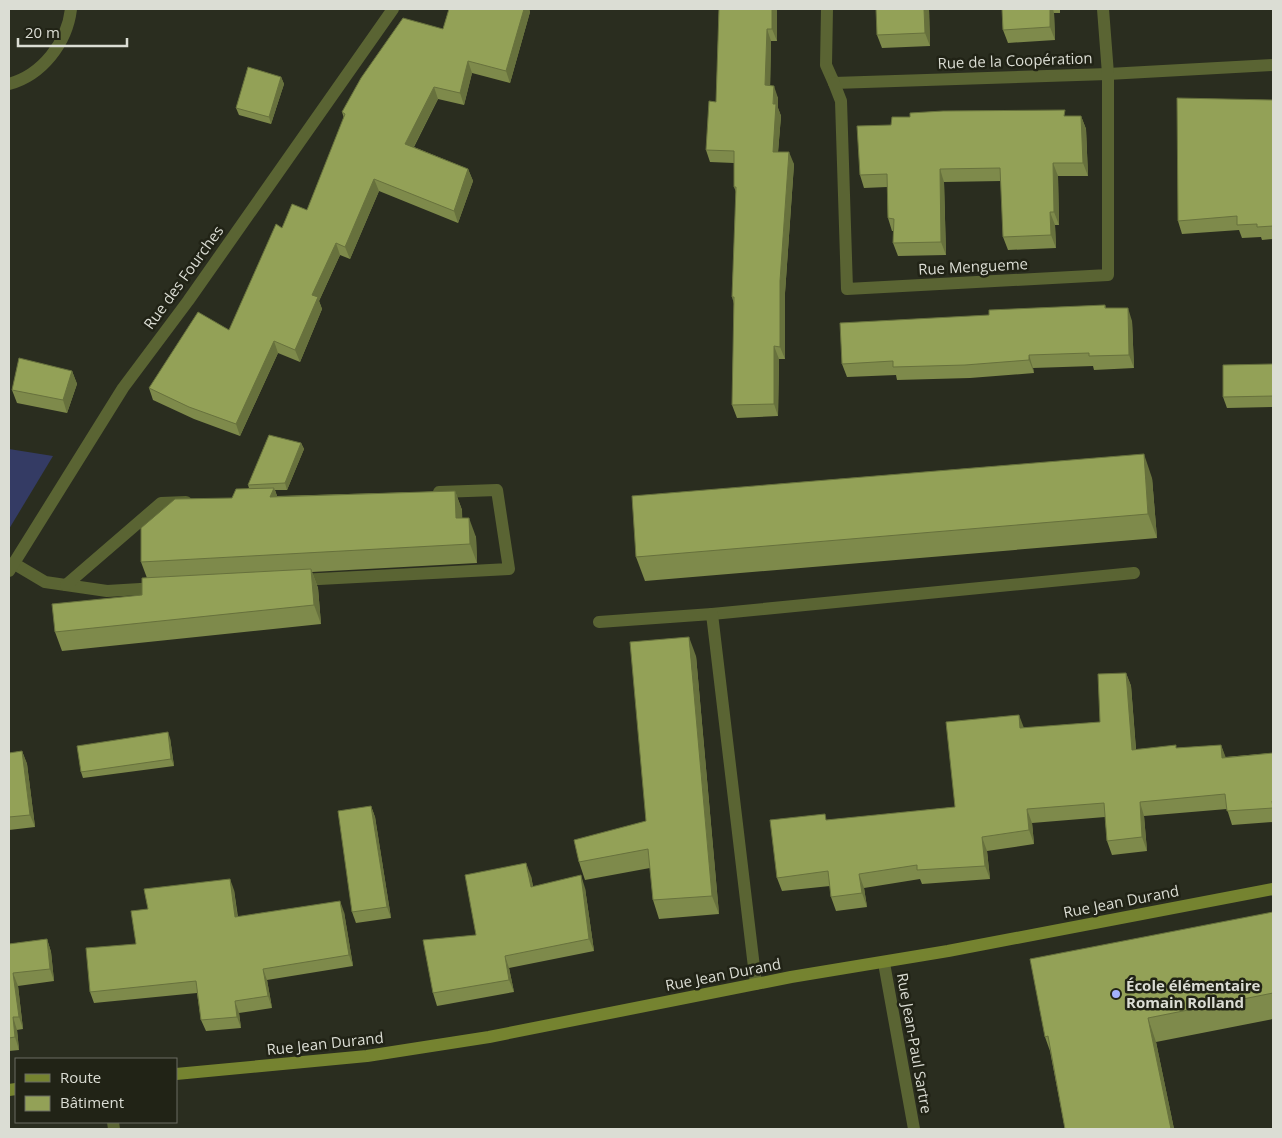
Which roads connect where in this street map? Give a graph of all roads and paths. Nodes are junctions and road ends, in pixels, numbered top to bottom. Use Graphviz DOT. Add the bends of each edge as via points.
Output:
graph roads {
  1 [pos="71,9"];
  2 [pos="393,9"];
  3 [pos="827,9"];
  4 [pos="1102,9"];
  5 [pos="1273,65"];
  6 [pos="1108,74"];
  7 [pos="834,83"];
  8 [pos="9,84"];
  9 [pos="428,493"];
  10 [pos="200,501"];
  11 [pos="11,567"];
  12 [pos="1134,573"];
  13 [pos="284,581"];
  14 [pos="66,585"];
  15 [pos="166,588"];
  16 [pos="712,614"];
  17 [pos="599,622"];
  18 [pos="1273,888"];
  19 [pos="884,962"];
  20 [pos="756,984"];
  21 [pos="178,1074"];
  22 [pos="914,1129"];
  1 -- 8 [label="street" via="70,22 55,51 24,80"];
  2 -- 11 [label="street, Rue des Fourches" via="188,301 122,388"];
  3 -- 7 [label="street" via="826,65"];
  4 -- 6 [label="street"];
  5 -- 6 [label="street, Rue de la Coopération"];
  6 -- 7 [label="street, Rue de la Coopération"];
  6 -- 7 [label="street, Rue Mengueme" via="1108,274 847,289 841,101"];
  9 -- 13 [label="street" via="497,490 508,569"];
  10 -- 14 [label="street" via="161,503"];
  11 -- 14 [label="street" via="45,582"];
  12 -- 16 [label="street"];
  14 -- 15 [label="street" via="108,591"];
  16 -- 17 [label="street"];
  16 -- 20 [label="street"];
  18 -- 19 [label="street, Rue Jean Durand"];
  19 -- 20 [label="street, Rue Jean Durand"];
  19 -- 22 [label="street, Rue Jean-Paul Sartre"];
  20 -- 21 [label="street, Rue Jean Durand" via="488,1037 368,1056"];
}
